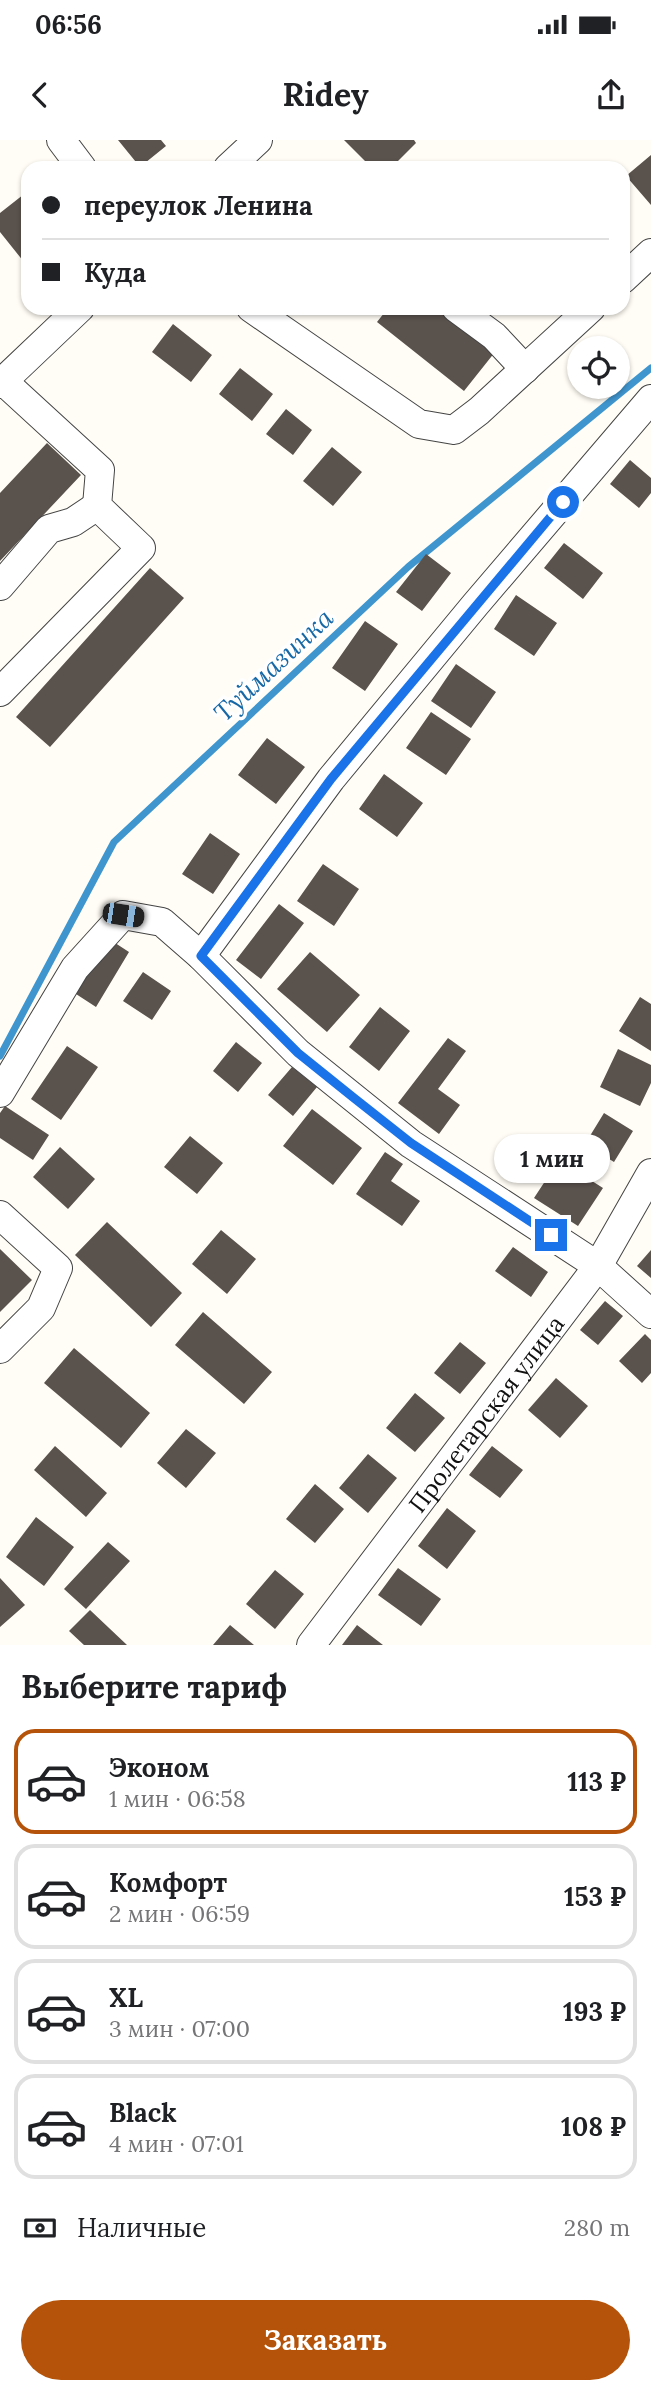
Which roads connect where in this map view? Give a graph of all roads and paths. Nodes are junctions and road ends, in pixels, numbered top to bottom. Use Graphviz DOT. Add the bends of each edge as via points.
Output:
graph roads {
  1 [pos="61,140"];
  2 [pos="258,140"];
  3 [pos="77,161"];
  4 [pos="236,161"];
  5 [pos="651,253"];
  6 [pos="630,272"];
  7 [pos="73,315"];
  8 [pos="261,315"];
  9 [pos="466,315"];
  10 [pos="583,315"];
  11 [pos="525,369"];
  12 [pos="2,383"];
  13 [pos="651,399"];
  14 [pos="97,506"];
  15 [pos="0,586"];
  16 [pos="0,692"];
  17 [pos="201,956"];
  18 [pos="0,1093"];
  19 [pos="651,1173"];
  20 [pos="0,1215"];
  21 [pos="598,1266"];
  22 [pos="651,1314"];
  23 [pos="0,1349"];
  24 [pos="311,1645"];
  1 -- 3 [label="street"];
  2 -- 4 [label="street"];
  5 -- 6 [label="street"];
  7 -- 12 [label="street"];
  8 -- 11 [label="street" via="419,424 454,430"];
  9 -- 11 [label="street" via="494,336"];
  10 -- 11 [label="street"];
  12 -- 14 [label="street" via="100,470"];
  13 -- 17 [label="street" via="331,779"];
  14 -- 15 [label="street" via="73,522 49,529"];
  14 -- 16 [label="street" via="141,548"];
  17 -- 18 [label="street" via="162,922 123,915 75,968"];
  17 -- 21 [label="street" via="298,1053 411,1143"];
  19 -- 21 [label="street, Пролетарская улица"];
  20 -- 23 [label="street" via="58,1268 41,1308"];
  21 -- 22 [label="street"];
  21 -- 24 [label="street, Пролетарская улица"];
}
